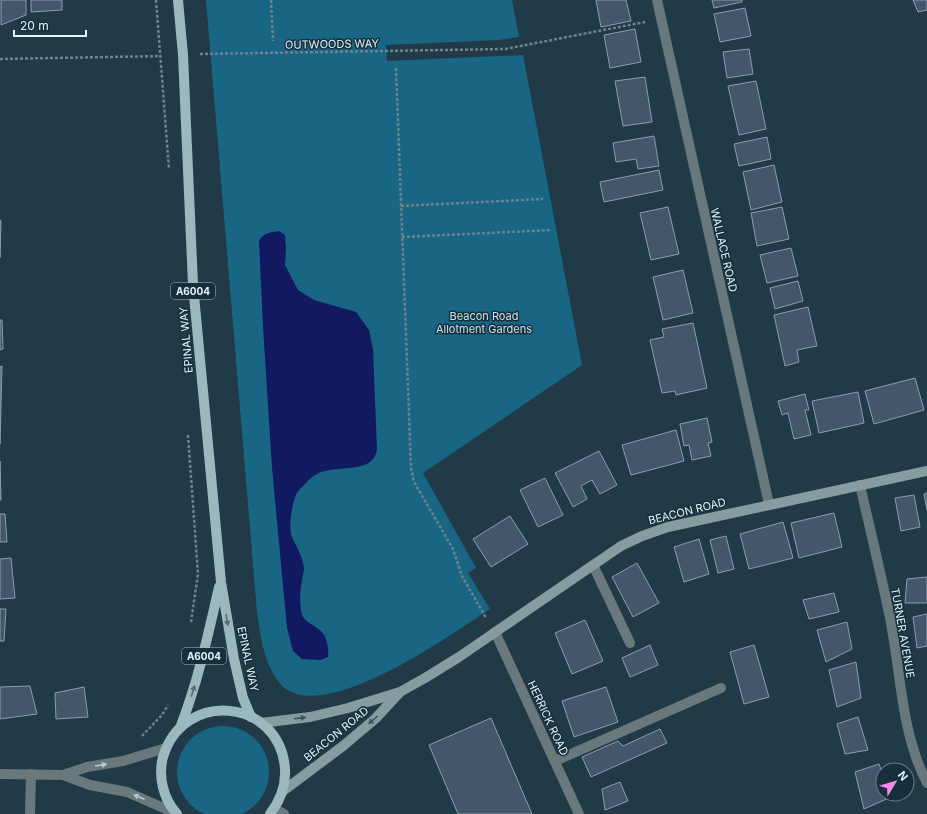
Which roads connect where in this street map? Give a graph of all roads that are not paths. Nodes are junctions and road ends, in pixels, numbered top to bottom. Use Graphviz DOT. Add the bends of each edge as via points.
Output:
graph roads {
  1 [pos="178,0"];
  2 [pos="657,0"];
  3 [pos="927,471"];
  4 [pos="860,485"];
  5 [pos="769,504"];
  6 [pos="593,565"];
  7 [pos="221,582"];
  8 [pos="495,632"];
  9 [pos="630,643"];
  10 [pos="722,688"];
  11 [pos="400,692"];
  12 [pos="251,717"];
  13 [pos="261,723"];
  14 [pos="180,728"];
  15 [pos="166,748"];
  16 [pos="554,761"];
  17 [pos="0,774"];
  18 [pos="31,774"];
  19 [pos="63,775"];
  20 [pos="927,783"];
  21 [pos="283,791"];
  22 [pos="272,811"];
  23 [pos="176,813"];
  24 [pos="30,814"];
  25 [pos="284,814"];
  26 [pos="579,814"];
  1 -- 7 [label="main road, EPINAL WAY / A6004" via="183,55 193,285"];
  2 -- 5 [label="street, WALLACE ROAD"];
  3 -- 4 [label="street, BEACON ROAD"];
  4 -- 5 [label="street, BEACON ROAD"];
  4 -- 20 [label="street, TURNER AVENUE" via="890,618 908,732"];
  5 -- 6 [label="street, BEACON ROAD" via="668,527 642,536 621,546"];
  6 -- 8 [label="street, BEACON ROAD"];
  6 -- 9 [label="street"];
  7 -- 12 [label="main road, EPINAL WAY / A6004, one-way" via="234,659 243,698"];
  14 -- 7 [label="main road, EPINAL WAY / A6004, one-way" via="190,704"];
  8 -- 11 [label="street, BEACON ROAD"];
  8 -- 16 [label="street, HERRICK ROAD"];
  10 -- 16 [label="street"];
  13 -- 11 [label="street, BEACON ROAD, one-way" via="310,717"];
  11 -- 21 [label="street, BEACON ROAD, one-way" via="375,719 348,742"];
  12 -- 13 [label="main road"];
  12 -- 14 [label="main road" via="221,710 206,712 192,718"];
  13 -- 21 [label="main road" via="280,747 286,776"];
  14 -- 15 [label="main road"];
  19 -- 15 [label="street, one-way"];
  15 -- 23 [label="main road" via="161,764 161,780 166,798"];
  16 -- 26 [label="street, HERRICK ROAD"];
  17 -- 18 [label="street"];
  18 -- 19 [label="street"];
  18 -- 24 [label="street"];
  23 -- 19 [label="street, one-way" via="127,792 90,785"];
  21 -- 22 [label="main road"];
  22 -- 25 [label="street"];
}
